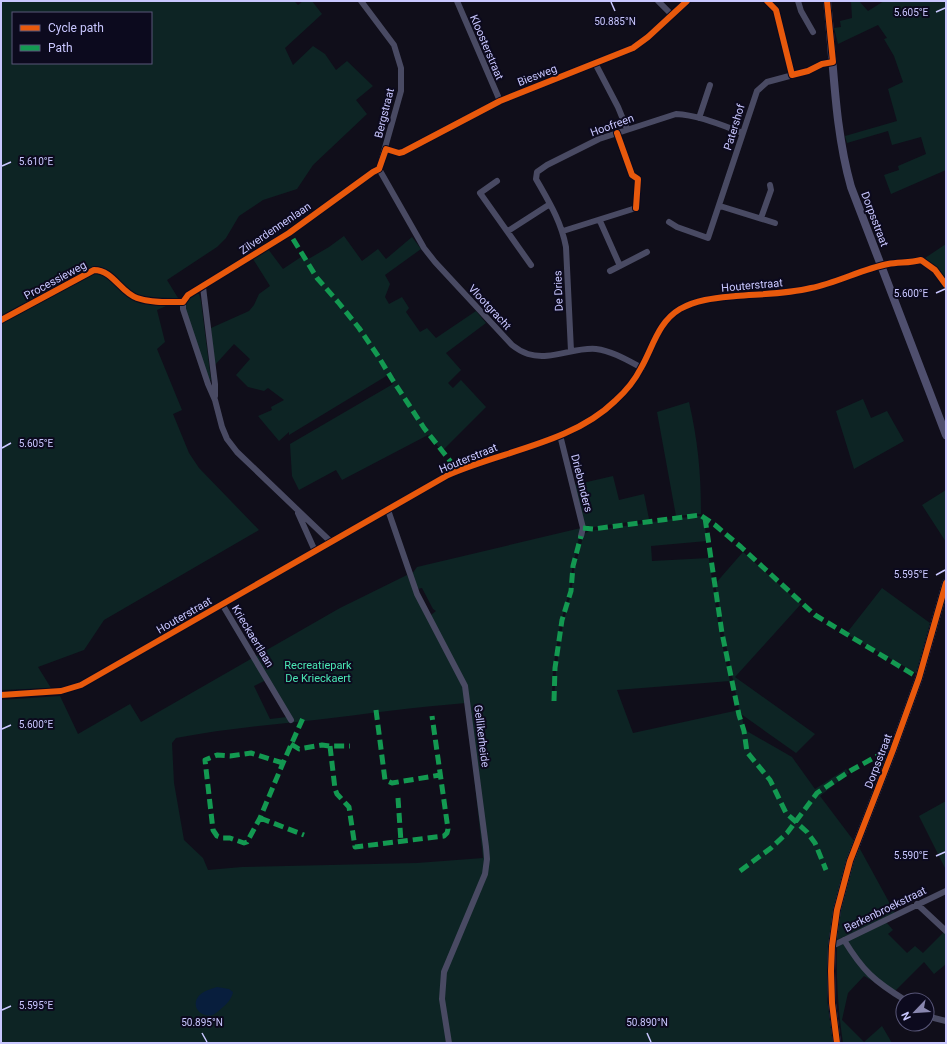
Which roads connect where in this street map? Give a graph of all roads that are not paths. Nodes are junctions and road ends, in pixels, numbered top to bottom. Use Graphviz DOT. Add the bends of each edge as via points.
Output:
graph roads {
  1 [pos="361,1"];
  2 [pos="457,1"];
  3 [pos="658,1"];
  4 [pos="686,1"];
  5 [pos="767,1"];
  6 [pos="798,1"];
  7 [pos="827,1"];
  8 [pos="672,15"];
  9 [pos="814,32"];
  10 [pos="833,62"];
  11 [pos="595,64"];
  12 [pos="792,75"];
  13 [pos="710,85"];
  14 [pos="500,101"];
  15 [pos="699,118"];
  16 [pos="627,130"];
  17 [pos="743,133"];
  18 [pos="386,149"];
  19 [pos="379,170"];
  20 [pos="537,172"];
  21 [pos="496,181"];
  22 [pos="770,186"];
  23 [pos="550,204"];
  24 [pos="720,206"];
  25 [pos="636,208"];
  26 [pos="761,218"];
  27 [pos="600,221"];
  28 [pos="669,222"];
  29 [pos="775,223"];
  30 [pos="563,231"];
  31 [pos="508,232"];
  32 [pos="647,252"];
  33 [pos="531,265"];
  34 [pos="620,266"];
  35 [pos="881,266"];
  36 [pos="610,271"];
  37 [pos="946,285"];
  38 [pos="203,287"];
  39 [pos="571,351"];
  40 [pos="642,368"];
  41 [pos="215,400"];
  42 [pos="946,434"];
  43 [pos="560,435"];
  44 [pos="297,510"];
  45 [pos="388,510"];
  46 [pos="581,536"];
  47 [pos="331,542"];
  48 [pos="315,552"];
  49 [pos="946,583"];
  50 [pos="222,604"];
  51 [pos="1,695"];
  52 [pos="291,720"];
  53 [pos="946,891"];
  54 [pos="917,904"];
  55 [pos="946,931"];
  56 [pos="844,940"];
  57 [pos="832,946"];
  58 [pos="895,994"];
  59 [pos="935,1018"];
  60 [pos="946,1021"];
  61 [pos="449,1043"];
  62 [pos="838,1043"];
  1 -- 18 [label="street, Bergstraat" via="394,45 401,68 401,91"];
  2 -- 14 [label="street, Kloosterstraat"];
  3 -- 8 [label="street"];
  4 -- 8 [label="street, Biesweg"];
  5 -- 12 [label="street" via="776,10"];
  6 -- 9 [label="street"];
  7 -- 10 [label="street, Dorpsstraat"];
  8 -- 11 [label="street, Biesweg" via="640,44"];
  10 -- 12 [label="street, Patershof"];
  10 -- 35 [label="street, Dorpsstraat" via="844,165"];
  11 -- 14 [label="street, Biesweg"];
  11 -- 16 [label="street"];
  12 -- 17 [label="street, Patershof" via="767,82 757,91"];
  13 -- 15 [label="street"];
  14 -- 18 [label="street, Biesweg" via="403,152"];
  15 -- 16 [label="street, Hoofreen" via="676,114"];
  15 -- 17 [label="street, Hoofreen"];
  16 -- 20 [label="street, Hoofreen" via="599,139"];
  17 -- 24 [label="street, Patershof"];
  18 -- 19 [label="street, Bergstraat"];
  19 -- 38 [label="street, Zilverdennenlaan" via="289,233"];
  19 -- 39 [label="street, Vlootgracht" via="424,248 512,345 522,352 535,356"];
  20 -- 23 [label="street, De Dries" via="536,179"];
  21 -- 31 [label="street" via="480,193"];
  22 -- 26 [label="street" via="771,190"];
  23 -- 30 [label="street, De Dries"];
  23 -- 31 [label="street"];
  24 -- 26 [label="street"];
  24 -- 28 [label="street, Patershof" via="708,238"];
  25 -- 27 [label="street"];
  26 -- 29 [label="street"];
  27 -- 30 [label="street"];
  27 -- 34 [label="street"];
  30 -- 39 [label="street, De Dries"];
  31 -- 33 [label="street"];
  32 -- 34 [label="street"];
  34 -- 36 [label="street"];
  35 -- 37 [label="street, Houterstraat" via="921,260 935,270"];
  35 -- 40 [label="street, Houterstraat" via="811,288 711,298 690,304 665,322"];
  35 -- 42 [label="street, Dorpsstraat"];
  38 -- 41 [label="street, Zilverdennenlaan"];
  38 -- 41 [label="street, Zilverdennenlaan" via="188,295 183,302 183,309"];
  39 -- 40 [label="street, Vlootgracht" via="596,349 609,352"];
  40 -- 43 [label="street, Houterstraat" via="615,402 591,420"];
  41 -- 44 [label="street, Zilverdennenlaan" via="227,439 237,452"];
  43 -- 45 [label="street, Houterstraat" via="448,475"];
  43 -- 46 [label="street, Driebunders" via="582,528"];
  44 -- 47 [label="street, Zilverdennenlaan"];
  44 -- 48 [label="street, Zilverdennenlaan"];
  45 -- 47 [label="street, Houterstraat"];
  45 -- 61 [label="street, Gellikerheide" via="417,594 465,686 486,847 485,874 444,972 442,998"];
  47 -- 48 [label="street, Houterstraat"];
  48 -- 50 [label="street, Houterstraat"];
  49 -- 57 [label="street, Dorpsstraat" via="919,678 850,861 837,910"];
  50 -- 51 [label="street, Houterstraat" via="96,677 67,690"];
  50 -- 52 [label="street, Krieckaertlaan"];
  53 -- 54 [label="street, Berkenbroekstraat"];
  54 -- 55 [label="street"];
  54 -- 56 [label="street, Berkenbroekstraat"];
  56 -- 57 [label="street, Berkenbroekstraat"];
  56 -- 58 [label="street" via="867,973"];
  57 -- 62 [label="street, Dorpsstraat" via="832,1003"];
  59 -- 60 [label="street"];
}
